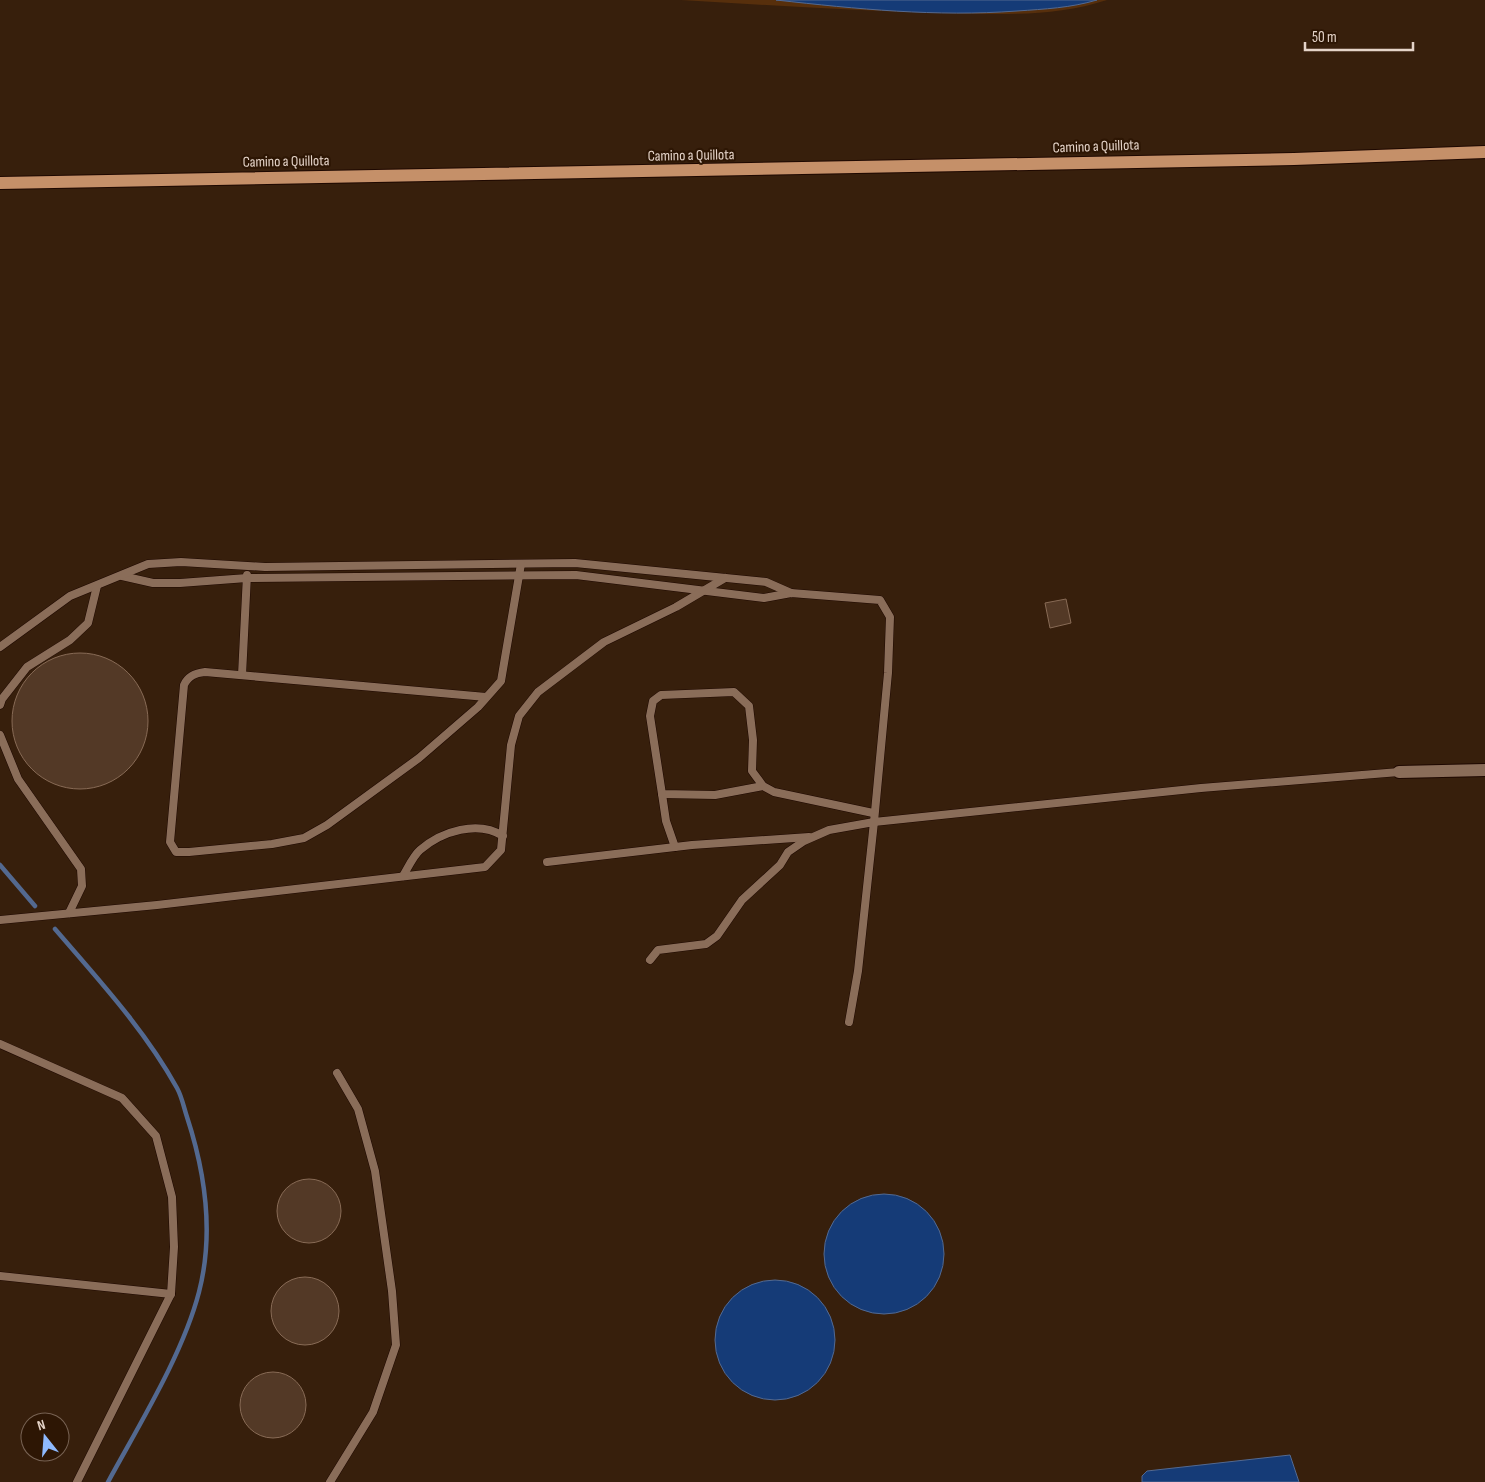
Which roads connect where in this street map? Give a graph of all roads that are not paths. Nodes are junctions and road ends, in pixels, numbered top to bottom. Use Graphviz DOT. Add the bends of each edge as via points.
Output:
graph roads {
  1 [pos="1485,152"];
  2 [pos="1382,157"];
  3 [pos="1485,158"];
  4 [pos="0,183"];
  5 [pos="521,564"];
  6 [pos="248,566"];
  7 [pos="521,575"];
  8 [pos="122,576"];
  9 [pos="247,578"];
  10 [pos="725,578"];
  11 [pos="97,586"];
  12 [pos="705,590"];
  13 [pos="791,593"];
  14 [pos="0,647"];
  15 [pos="242,675"];
  16 [pos="486,697"];
  17 [pos="0,705"];
  18 [pos="0,735"];
  19 [pos="1485,770"];
  20 [pos="1399,772"];
  21 [pos="763,786"];
  22 [pos="662,794"];
  23 [pos="873,814"];
  24 [pos="874,822"];
  25 [pos="503,836"];
  26 [pos="813,836"];
  27 [pos="676,847"];
  28 [pos="548,862"];
  29 [pos="403,876"];
  30 [pos="69,914"];
  31 [pos="0,920"];
  32 [pos="650,960"];
  33 [pos="849,1022"];
  34 [pos="0,1044"];
  35 [pos="337,1072"];
  36 [pos="0,1276"];
  37 [pos="171,1294"];
  38 [pos="77,1482"];
  39 [pos="330,1482"];
  1 -- 2 [label="main road, Camino a Quillota"];
  2 -- 3 [label="main road, Camino a Quillota"];
  2 -- 4 [label="main road, Camino a Quillota"];
  5 -- 6 [label="lane"];
  5 -- 7 [label="lane"];
  5 -- 10 [label="lane" via="604,564"];
  6 -- 8 [label="lane" via="181,562 148,564"];
  6 -- 9 [label="lane"];
  7 -- 9 [label="lane"];
  7 -- 12 [label="lane" via="576,575"];
  7 -- 16 [label="lane" via="501,682"];
  8 -- 9 [label="lane" via="153,583"];
  8 -- 11 [label="lane"];
  9 -- 15 [label="lane"];
  10 -- 12 [label="lane"];
  10 -- 13 [label="lane" via="766,582"];
  11 -- 14 [label="lane" via="70,596"];
  11 -- 17 [label="lane" via="88,623 70,640 27,667"];
  12 -- 13 [label="lane" via="764,598"];
  12 -- 25 [label="lane" via="604,642 538,692 519,716 511,745"];
  13 -- 23 [label="lane" via="880,600 890,616 888,673"];
  15 -- 16 [label="lane"];
  15 -- 16 [label="lane" via="197,673 184,685 170,842 176,852 304,838 419,758"];
  18 -- 30 [label="lane" via="18,779 81,869 82,886"];
  19 -- 20 [label="street"];
  20 -- 24 [label="lane" via="1201,788"];
  21 -- 22 [label="lane" via="714,796"];
  21 -- 22 [label="lane" via="752,771 749,706 734,692 661,695 652,702 650,716"];
  21 -- 23 [label="lane" via="774,792"];
  22 -- 27 [label="lane" via="666,821"];
  23 -- 24 [label="lane"];
  24 -- 26 [label="lane"];
  24 -- 33 [label="lane" via="858,972"];
  25 -- 29 [label="lane" via="501,850 485,868"];
  25 -- 29 [label="lane" via="491,829 469,828 444,836 420,851"];
  26 -- 27 [label="lane"];
  26 -- 32 [label="lane" via="788,852 780,865 742,900 717,936 706,944 658,950"];
  27 -- 28 [label="lane"];
  29 -- 30 [label="lane"];
  30 -- 31 [label="lane"];
  34 -- 37 [label="lane" via="122,1098 156,1136 172,1196 174,1247"];
  35 -- 39 [label="lane" via="358,1110 375,1172 392,1291 396,1345 373,1412"];
  36 -- 37 [label="lane"];
  37 -- 38 [label="lane"];
}
